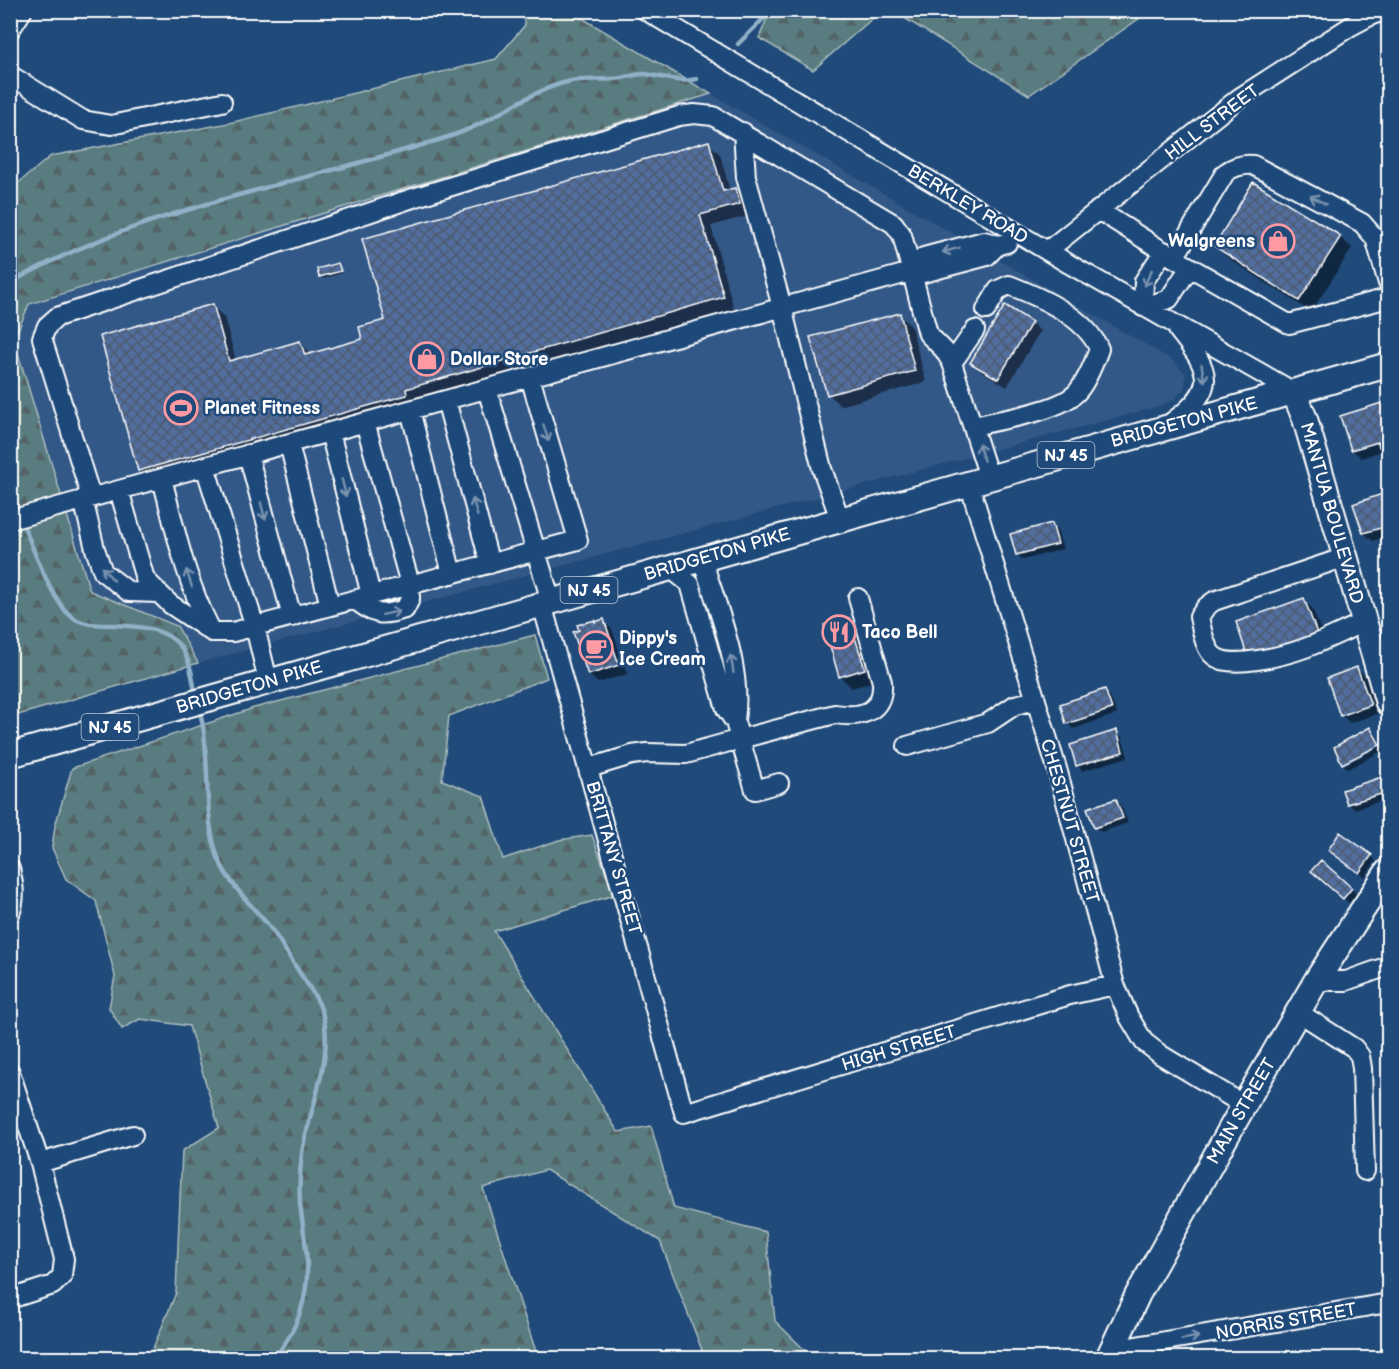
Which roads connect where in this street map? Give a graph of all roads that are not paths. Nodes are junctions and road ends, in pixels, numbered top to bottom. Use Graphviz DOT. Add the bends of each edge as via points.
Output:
graph roads {
  1 [pos="23,10"];
  2 [pos="645,10"];
  3 [pos="1388,10"];
  4 [pos="10,30"];
  5 [pos="10,75"];
  6 [pos="222,102"];
  7 [pos="743,132"];
  8 [pos="1098,210"];
  9 [pos="1026,239"];
  10 [pos="1047,251"];
  11 [pos="1169,254"];
  12 [pos="1190,267"];
  13 [pos="911,272"];
  14 [pos="1389,283"];
  15 [pos="1389,298"];
  16 [pos="782,307"];
  17 [pos="1143,307"];
  18 [pos="986,310"];
  19 [pos="1174,324"];
  20 [pos="975,330"];
  21 [pos="952,363"];
  22 [pos="1389,365"];
  23 [pos="530,377"];
  24 [pos="487,389"];
  25 [pos="1294,392"];
  26 [pos="446,400"];
  27 [pos="410,410"];
  28 [pos="365,422"];
  29 [pos="973,426"];
  30 [pos="1163,428"];
  31 [pos="330,432"];
  32 [pos="289,444"];
  33 [pos="248,454"];
  34 [pos="205,466"];
  35 [pos="162,478"];
  36 [pos="979,480"];
  37 [pos="119,489"];
  38 [pos="87,498"];
  39 [pos="840,519"];
  40 [pos="10,520"];
  41 [pos="536,551"];
  42 [pos="1346,557"];
  43 [pos="702,558"];
  44 [pos="490,564"];
  45 [pos="670,568"];
  46 [pos="452,574"];
  47 [pos="410,584"];
  48 [pos="159,593"];
  49 [pos="363,598"];
  50 [pos="854,600"];
  51 [pos="547,602"];
  52 [pos="330,606"];
  53 [pos="292,617"];
  54 [pos="1365,622"];
  55 [pos="255,627"];
  56 [pos="212,632"];
  57 [pos="268,681"];
  58 [pos="1036,700"];
  59 [pos="1389,703"];
  60 [pos="737,731"];
  61 [pos="907,746"];
  62 [pos="10,755"];
  63 [pos="589,768"];
  64 [pos="779,783"];
  65 [pos="10,869"];
  66 [pos="1386,878"];
  67 [pos="10,914"];
  68 [pos="1389,966"];
  69 [pos="1316,981"];
  70 [pos="1115,985"];
  71 [pos="1298,1012"];
  72 [pos="10,1072"];
  73 [pos="1244,1105"];
  74 [pos="684,1113"];
  75 [pos="134,1134"];
  76 [pos="40,1163"];
  77 [pos="1365,1171"];
  78 [pos="10,1299"];
  79 [pos="1389,1303"];
  80 [pos="1110,1354"];
  1 -- 4 [label="street"];
  2 -- 9 [label="street, BERKLEY ROAD"];
  3 -- 8 [label="street, HILL STREET" via="1351,26 1239,98"];
  5 -- 6 [label="street" via="83,120 111,125"];
  7 -- 13 [label="street, CHESTNUT STREET" via="894,224 902,236"];
  7 -- 16 [label="street" via="746,177"];
  7 -- 38 [label="street, CHESTNUT STREET" via="713,116 679,117 413,198 57,317 42,338"];
  8 -- 10 [label="street, HILL STREET"];
  8 -- 11 [label="street"];
  9 -- 10 [label="street, BERKLEY ROAD"];
  9 -- 13 [label="street" via="998,245 987,256 923,273"];
  10 -- 17 [label="street, BERKLEY ROAD"];
  11 -- 12 [label="street"];
  14 -- 11 [label="street, one-way" via="1375,238 1362,223 1253,165 1225,173"];
  11 -- 17 [label="street, one-way" via="1144,281"];
  12 -- 15 [label="street" via="1289,324"];
  12 -- 17 [label="street" via="1169,300"];
  13 -- 16 [label="street"];
  13 -- 21 [label="street, CHESTNUT STREET" via="928,334"];
  16 -- 23 [label="street"];
  16 -- 39 [label="street" via="822,469"];
  17 -- 19 [label="street, BERKLEY ROAD"];
  18 -- 29 [label="street" via="998,290 1010,285 1079,321 1090,331 1099,349 1078,392 1067,400"];
  19 -- 25 [label="street, BERKLEY ROAD"];
  19 -- 30 [label="street, one-way" via="1199,357 1205,386 1192,407"];
  20 -- 21 [label="street"];
  21 -- 29 [label="street, CHESTNUT STREET"];
  22 -- 25 [label="main road, BRIDGETON PIKE / NJ 45"];
  23 -- 24 [label="street"];
  23 -- 41 [label="street, one-way" via="578,540"];
  24 -- 26 [label="street"];
  24 -- 41 [label="street, BRITTANY STREET"];
  25 -- 30 [label="main road, BRIDGETON PIKE / NJ 45"];
  25 -- 42 [label="main road, MANTUA BOULEVARD"];
  26 -- 27 [label="street"];
  44 -- 26 [label="street, one-way"];
  27 -- 28 [label="street"];
  27 -- 46 [label="street"];
  28 -- 31 [label="street"];
  28 -- 47 [label="street"];
  36 -- 29 [label="street, CHESTNUT STREET, one-way"];
  30 -- 36 [label="main road, BRIDGETON PIKE / NJ 45"];
  31 -- 32 [label="street"];
  31 -- 49 [label="street, one-way"];
  32 -- 33 [label="street"];
  32 -- 52 [label="street"];
  33 -- 34 [label="street"];
  33 -- 53 [label="street, one-way"];
  34 -- 35 [label="street"];
  34 -- 55 [label="street"];
  35 -- 37 [label="street"];
  56 -- 35 [label="street, one-way" via="191,585"];
  36 -- 39 [label="main road, BRIDGETON PIKE / NJ 45"];
  36 -- 58 [label="street, CHESTNUT STREET"];
  37 -- 38 [label="street"];
  37 -- 48 [label="street" via="146,579"];
  38 -- 40 [label="street"];
  48 -- 38 [label="street, one-way" via="129,592 103,572 94,549"];
  39 -- 43 [label="main road, BRIDGETON PIKE / NJ 45"];
  41 -- 44 [label="street"];
  41 -- 51 [label="street, BRITTANY STREET"];
  42 -- 54 [label="main road, MANTUA BOULEVARD"];
  42 -- 54 [label="street" via="1214,601 1199,617 1208,648 1222,660 1247,662 1305,648"];
  43 -- 45 [label="main road, BRIDGETON PIKE / NJ 45"];
  60 -- 43 [label="street, one-way" via="729,650"];
  44 -- 46 [label="street"];
  45 -- 51 [label="main road, BRIDGETON PIKE / NJ 45"];
  45 -- 60 [label="street" via="690,584 726,709"];
  46 -- 47 [label="street"];
  47 -- 49 [label="street"];
  48 -- 56 [label="street"];
  49 -- 52 [label="street"];
  50 -- 60 [label="street" via="882,682 880,703 849,716"];
  51 -- 57 [label="main road, BRIDGETON PIKE / NJ 45"];
  51 -- 63 [label="street, BRITTANY STREET"];
  52 -- 53 [label="street"];
  53 -- 55 [label="street"];
  54 -- 59 [label="main road, MANTUA BOULEVARD"];
  55 -- 56 [label="street" via="234,633"];
  55 -- 57 [label="street"];
  57 -- 62 [label="main road, BRIDGETON PIKE / NJ 45"];
  58 -- 61 [label="street" via="1015,705 988,723"];
  58 -- 70 [label="street, CHESTNUT STREET"];
  60 -- 63 [label="street" via="686,754 632,755"];
  60 -- 64 [label="street" via="754,790"];
  63 -- 74 [label="street, BRITTANY STREET"];
  65 -- 67 [label="street" via="14,888"];
  66 -- 69 [label="main road, MAIN STREET"];
  68 -- 69 [label="street" via="1346,981"];
  69 -- 71 [label="main road, MAIN STREET"];
  70 -- 73 [label="street, CHESTNUT STREET" via="1144,1042"];
  70 -- 74 [label="street, HIGH STREET" via="1070,995"];
  71 -- 73 [label="main road, MAIN STREET"];
  71 -- 77 [label="street" via="1354,1048 1360,1056"];
  72 -- 76 [label="street"];
  73 -- 80 [label="main road, MAIN STREET" via="1138,1294"];
  75 -- 76 [label="street"];
  76 -- 78 [label="street" via="64,1259 62,1276 53,1285"];
  80 -- 79 [label="street, NORRIS STREET, one-way"];
}
